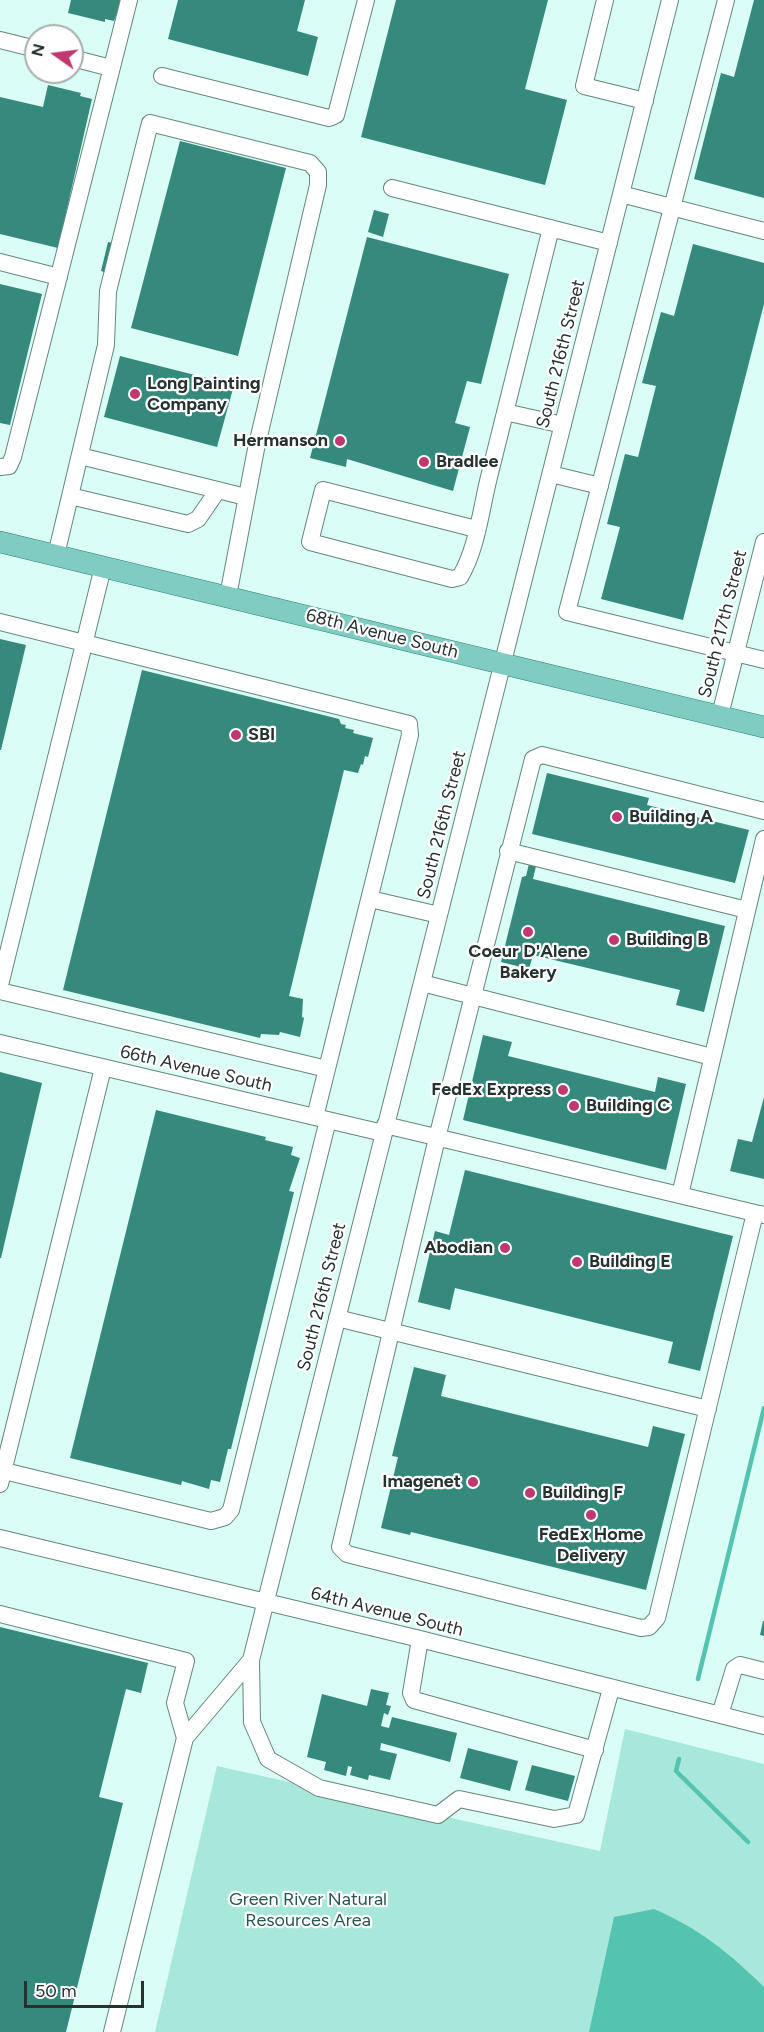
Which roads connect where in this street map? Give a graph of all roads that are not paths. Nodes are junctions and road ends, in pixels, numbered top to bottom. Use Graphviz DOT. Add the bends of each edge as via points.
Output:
graph roads {
  1 [pos="129,0"];
  2 [pos="366,0"];
  3 [pos="606,0"];
  4 [pos="670,0"];
  5 [pos="726,0"];
  6 [pos="0,40"];
  7 [pos="24,46"];
  8 [pos="84,61"];
  9 [pos="111,68"];
  10 [pos="162,76"];
  11 [pos="645,101"];
  12 [pos="392,188"];
  13 [pos="621,194"];
  14 [pos="672,207"];
  15 [pos="551,228"];
  16 [pos="764,231"];
  17 [pos="609,243"];
  18 [pos="0,262"];
  19 [pos="59,277"];
  20 [pos="506,412"];
  21 [pos="563,425"];
  22 [pos="80,456"];
  23 [pos="0,467"];
  24 [pos="551,474"];
  25 [pos="600,486"];
  26 [pos="218,490"];
  27 [pos="70,496"];
  28 [pos="246,497"];
  29 [pos="476,529"];
  30 [pos="0,542"];
  31 [pos="764,542"];
  32 [pos="56,555"];
  33 [pos="104,567"];
  34 [pos="228,596"];
  35 [pos="0,622"];
  36 [pos="84,643"];
  37 [pos="736,653"];
  38 [pos="764,660"];
  39 [pos="504,663"];
  40 [pos="720,715"];
  41 [pos="764,727"];
  42 [pos="764,811"];
  43 [pos="764,839"];
  44 [pos="508,851"];
  45 [pos="369,899"];
  46 [pos="747,910"];
  47 [pos="439,915"];
  48 [pos="422,983"];
  49 [pos="0,985"];
  50 [pos="0,991"];
  51 [pos="472,996"];
  52 [pos="0,1043"];
  53 [pos="712,1057"];
  54 [pos="103,1068"];
  55 [pos="327,1069"];
  56 [pos="321,1119"];
  57 [pos="384,1129"];
  58 [pos="437,1138"];
  59 [pos="680,1195"];
  60 [pos="760,1214"];
  61 [pos="338,1318"];
  62 [pos="391,1331"];
  63 [pos="708,1409"];
  64 [pos="1,1475"];
  65 [pos="0,1538"];
  66 [pos="266,1602"];
  67 [pos="0,1614"];
  68 [pos="420,1639"];
  69 [pos="251,1660"];
  70 [pos="764,1671"];
  71 [pos="611,1689"];
  72 [pos="720,1715"];
  73 [pos="764,1726"];
  74 [pos="185,1738"];
  75 [pos="595,1750"];
  76 [pos="112,2032"];
  1 -- 9 [label="street"];
  2 -- 10 [label="street" via="336,115 329,118"];
  3 -- 11 [label="street" via="584,86"];
  4 -- 11 [label="street, South 216th Street"];
  5 -- 14 [label="street"];
  6 -- 7 [label="street"];
  8 -- 9 [label="street"];
  9 -- 19 [label="street"];
  11 -- 13 [label="street, South 216th Street"];
  12 -- 15 [label="street"];
  13 -- 14 [label="street"];
  13 -- 17 [label="street, South 216th Street"];
  14 -- 16 [label="street"];
  14 -- 25 [label="street"];
  15 -- 17 [label="street"];
  15 -- 20 [label="street"];
  17 -- 21 [label="street, South 216th Street"];
  18 -- 19 [label="street"];
  19 -- 23 [label="street" via="13,457 9,466"];
  20 -- 21 [label="street"];
  20 -- 29 [label="street"];
  21 -- 24 [label="street, South 216th Street"];
  22 -- 26 [label="street"];
  22 -- 27 [label="street"];
  22 -- 28 [label="street" via="106,345 108,291 150,123 310,163 318,172"];
  24 -- 25 [label="street"];
  24 -- 39 [label="street, South 216th Street"];
  25 -- 37 [label="street" via="567,612"];
  26 -- 27 [label="street" via="198,519 188,524"];
  26 -- 28 [label="street"];
  27 -- 32 [label="street"];
  28 -- 34 [label="street"];
  29 -- 29 [label="street" via="323,490 310,542 452,579 460,578 466,568"];
  30 -- 32 [label="main road, 68th Avenue South"];
  31 -- 37 [label="street, South 217th Street"];
  32 -- 33 [label="main road, 68th Avenue South"];
  33 -- 34 [label="main road, 68th Avenue South"];
  33 -- 36 [label="street"];
  34 -- 39 [label="main road, 68th Avenue South"];
  35 -- 36 [label="street"];
  36 -- 45 [label="street" via="409,724 410,735"];
  36 -- 49 [label="street"];
  37 -- 38 [label="street"];
  37 -- 40 [label="street, South 217th Street"];
  39 -- 40 [label="main road, 68th Avenue South"];
  39 -- 47 [label="street, South 216th Street"];
  40 -- 41 [label="main road, 68th Avenue South"];
  42 -- 44 [label="street" via="542,755 533,759 528,770"];
  43 -- 46 [label="street"];
  44 -- 46 [label="street"];
  44 -- 51 [label="street"];
  45 -- 47 [label="street"];
  45 -- 55 [label="street"];
  46 -- 53 [label="street"];
  47 -- 48 [label="street, South 216th Street"];
  48 -- 51 [label="street"];
  48 -- 57 [label="street, South 216th Street"];
  50 -- 55 [label="street"];
  51 -- 53 [label="street"];
  51 -- 58 [label="street"];
  52 -- 54 [label="street, 66th Avenue South"];
  53 -- 59 [label="street"];
  54 -- 56 [label="street, 66th Avenue South"];
  54 -- 64 [label="street"];
  55 -- 56 [label="street"];
  56 -- 57 [label="street, 66th Avenue South"];
  56 -- 64 [label="street" via="231,1510 225,1517 211,1521"];
  57 -- 58 [label="street, 66th Avenue South"];
  57 -- 61 [label="street, South 216th Street"];
  58 -- 59 [label="street, 66th Avenue South"];
  58 -- 62 [label="street"];
  59 -- 60 [label="street, 66th Avenue South"];
  60 -- 63 [label="street"];
  61 -- 62 [label="street"];
  61 -- 66 [label="street, South 216th Street"];
  62 -- 63 [label="street"];
  62 -- 63 [label="street" via="340,1547 347,1554 641,1628 649,1627 657,1617"];
  65 -- 66 [label="street, 64th Avenue South"];
  66 -- 68 [label="street, 64th Avenue South"];
  66 -- 69 [label="street, South 216th Street"];
  67 -- 74 [label="street" via="186,1661 175,1703"];
  68 -- 71 [label="street, 64th Avenue South"];
  68 -- 75 [label="street" via="411,1693 414,1701"];
  69 -- 74 [label="street"];
  69 -- 75 [label="street" via="252,1722 268,1759 319,1788 438,1815 459,1799 554,1819 576,1815"];
  70 -- 72 [label="street" via="740,1665 734,1669"];
  71 -- 72 [label="street, 64th Avenue South"];
  71 -- 75 [label="street"];
  72 -- 73 [label="street, 64th Avenue South"];
  74 -- 76 [label="street"];
}
